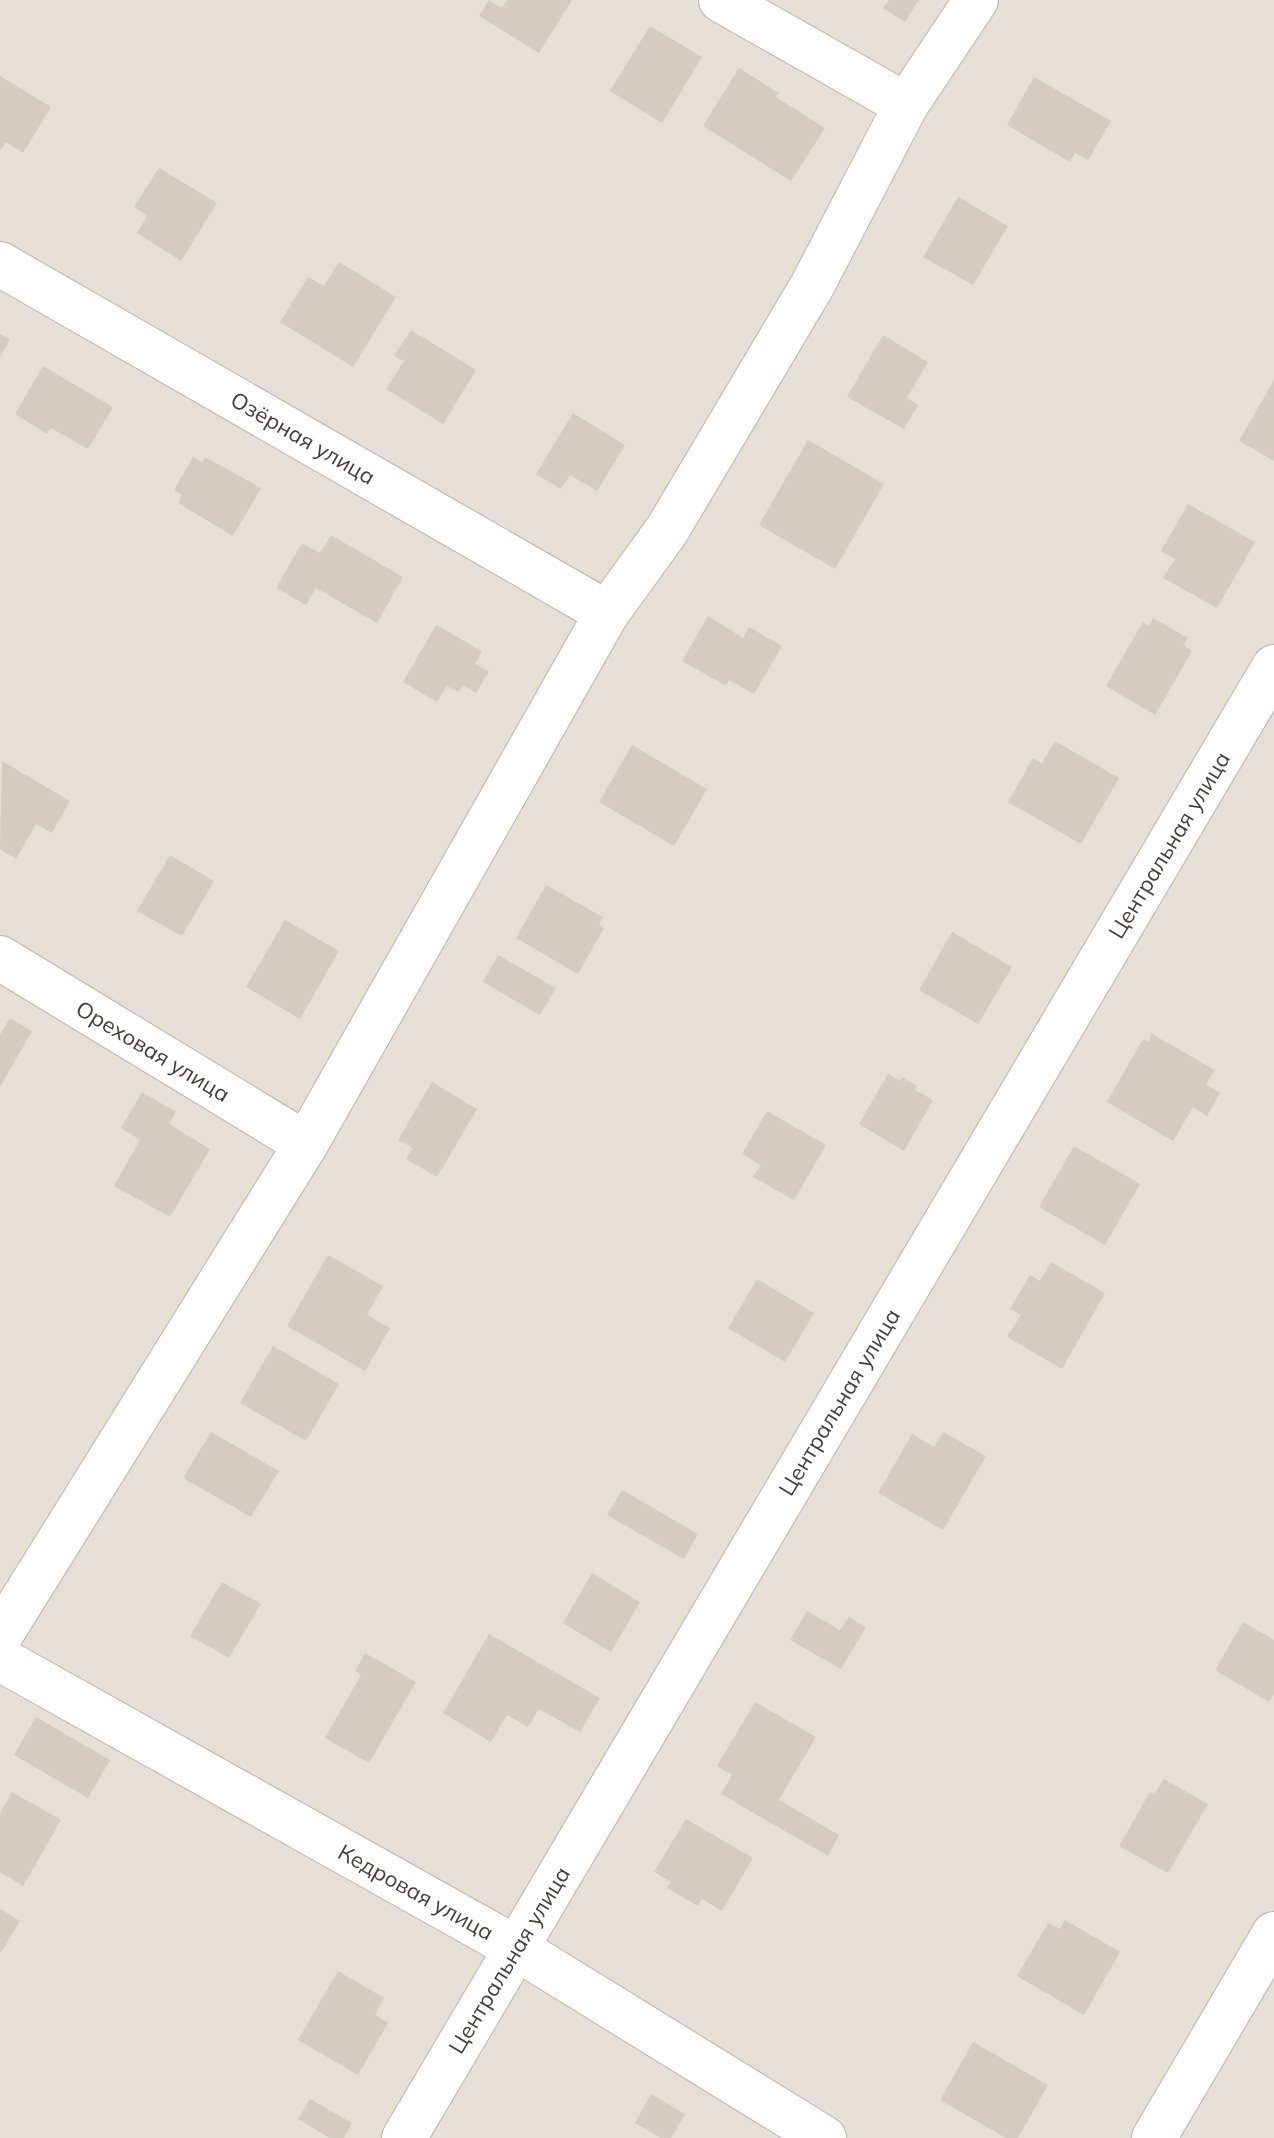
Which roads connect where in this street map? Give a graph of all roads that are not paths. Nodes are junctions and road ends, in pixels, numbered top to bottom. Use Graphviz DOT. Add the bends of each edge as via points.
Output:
graph roads {
  1 [pos="721,0"];
  2 [pos="976,0"];
  3 [pos="906,105"];
  4 [pos="0,264"];
  5 [pos="607,613"];
  6 [pos="1274,667"];
  7 [pos="0,958"];
  8 [pos="306,1144"];
  9 [pos="0,1636"];
  10 [pos="0,1659"];
  11 [pos="1274,1934"];
  12 [pos="516,1948"];
  13 [pos="404,2138"];
  14 [pos="824,2138"];
  15 [pos="1154,2138"];
  1 -- 3 [label="street"];
  2 -- 3 [label="street"];
  3 -- 5 [label="street" via="812,286 667,530"];
  4 -- 5 [label="street, Озёрная улица"];
  5 -- 8 [label="street"];
  6 -- 12 [label="street, Центральная улица"];
  7 -- 8 [label="street, Ореховая улица"];
  8 -- 9 [label="street"];
  10 -- 12 [label="street, Кедровая улица"];
  11 -- 15 [label="street"];
  12 -- 13 [label="street, Центральная улица"];
  12 -- 14 [label="street, Кедровая улица"];
}
